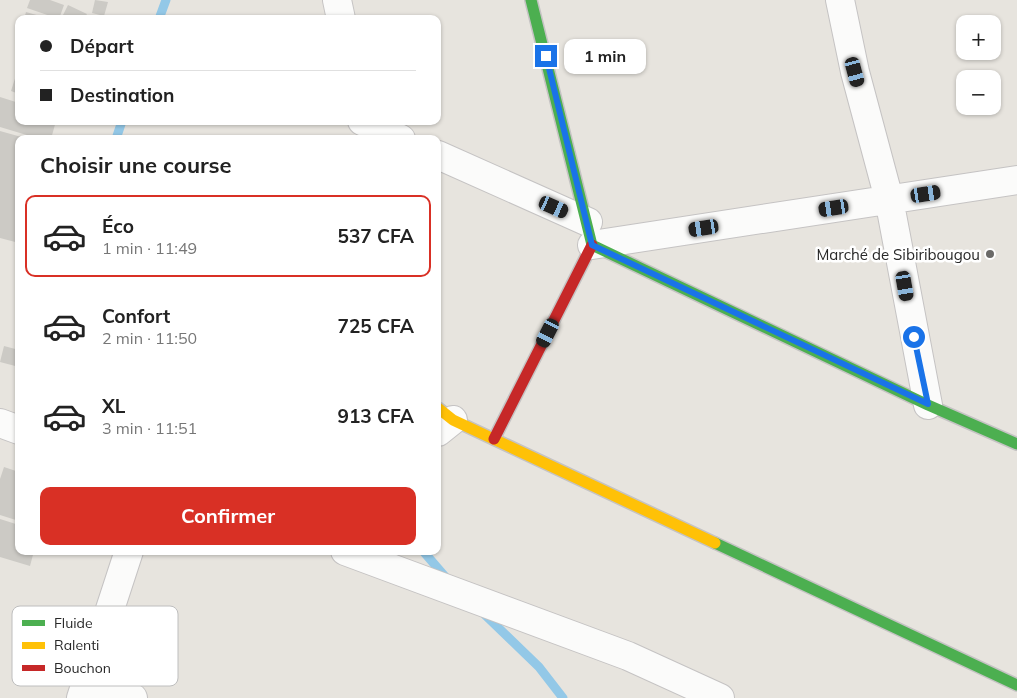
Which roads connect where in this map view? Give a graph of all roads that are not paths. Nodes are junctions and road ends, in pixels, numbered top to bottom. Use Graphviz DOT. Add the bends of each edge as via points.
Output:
graph roads {
  1 [pos="337,0"];
  2 [pos="531,0"];
  3 [pos="840,0"];
  4 [pos="340,15"];
  5 [pos="371,125"];
  6 [pos="393,135"];
  7 [pos="441,157"];
  8 [pos="1017,180"];
  9 [pos="889,199"];
  10 [pos="590,233"];
  11 [pos="928,404"];
  12 [pos="443,420"];
  13 [pos="0,423"];
  14 [pos="15,429"];
  15 [pos="494,439"];
  16 [pos="1017,444"];
  17 [pos="128,555"];
  18 [pos="356,555"];
  19 [pos="111,606"];
  20 [pos="1017,685"];
  21 [pos="84,689"];
  22 [pos="133,698"];
  23 [pos="720,698"];
  1 -- 4 [label="street"];
  2 -- 10 [label="street"];
  3 -- 9 [label="street" via="855,72"];
  5 -- 6 [label="street"];
  7 -- 10 [label="street"];
  8 -- 9 [label="street"];
  9 -- 10 [label="street"];
  9 -- 11 [label="street"];
  10 -- 11 [label="street"];
  10 -- 15 [label="street"];
  11 -- 16 [label="street"];
  12 -- 15 [label="street"];
  13 -- 14 [label="street"];
  15 -- 20 [label="street"];
  17 -- 19 [label="street"];
  18 -- 23 [label="street" via="628,656"];
  21 -- 22 [label="street"];
}
